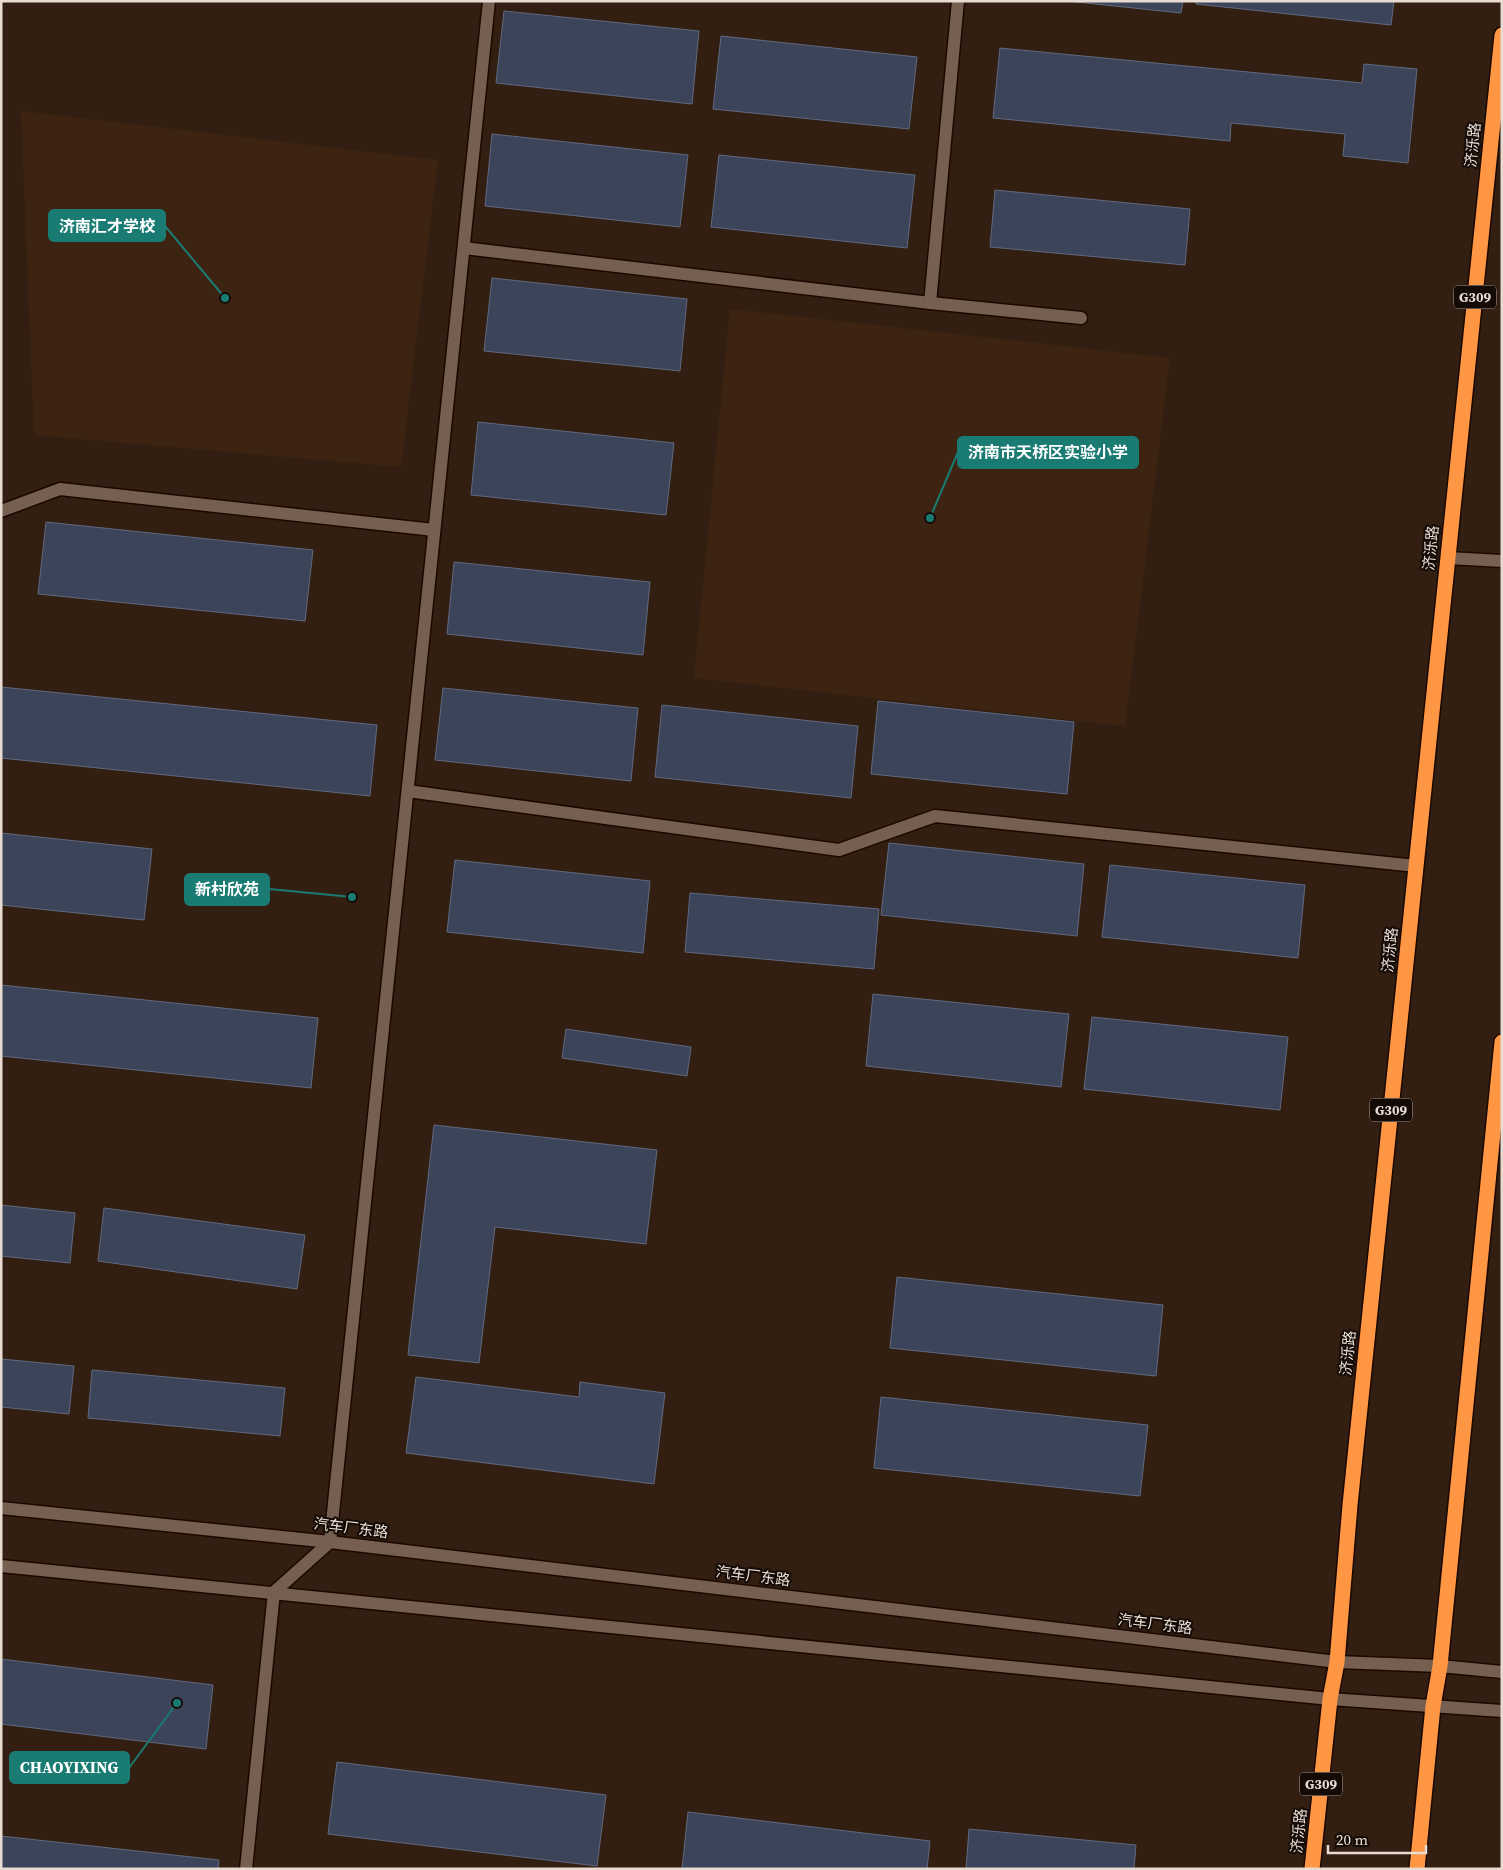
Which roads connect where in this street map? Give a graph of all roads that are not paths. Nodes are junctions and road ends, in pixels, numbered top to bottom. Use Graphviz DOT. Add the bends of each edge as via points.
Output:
graph roads {
  1 [pos="489,1"];
  2 [pos="958,1"];
  3 [pos="1502,35"];
  4 [pos="464,248"];
  5 [pos="930,303"];
  6 [pos="1082,318"];
  7 [pos="1,510"];
  8 [pos="434,530"];
  9 [pos="1448,558"];
  10 [pos="1502,561"];
  11 [pos="408,791"];
  12 [pos="1416,866"];
  13 [pos="1502,1042"];
  14 [pos="1,1508"];
  15 [pos="330,1542"];
  16 [pos="1,1566"];
  17 [pos="274,1592"];
  18 [pos="1337,1662"];
  19 [pos="1440,1666"];
  20 [pos="1502,1672"];
  21 [pos="1330,1699"];
  22 [pos="1433,1706"];
  23 [pos="1502,1711"];
  24 [pos="246,1869"];
  25 [pos="1312,1869"];
  26 [pos="1417,1869"];
  1 -- 4 [label="street"];
  2 -- 5 [label="street"];
  3 -- 9 [label="highway, 济泺路 / G309"];
  4 -- 5 [label="street"];
  4 -- 8 [label="street"];
  5 -- 6 [label="street"];
  7 -- 8 [label="street" via="60,489"];
  8 -- 11 [label="street"];
  9 -- 10 [label="street"];
  9 -- 12 [label="highway, 济泺路 / G309"];
  11 -- 12 [label="street" via="838,850 936,816"];
  11 -- 15 [label="street"];
  12 -- 18 [label="highway, 济泺路 / G309" via="1350,1505"];
  13 -- 19 [label="highway"];
  14 -- 15 [label="street, 汽车厂东路"];
  15 -- 17 [label="street"];
  15 -- 18 [label="street, 汽车厂东路"];
  16 -- 17 [label="street"];
  17 -- 21 [label="street"];
  17 -- 24 [label="street"];
  18 -- 19 [label="street, 汽车厂东路"];
  18 -- 21 [label="highway, 济泺路 / G309"];
  19 -- 20 [label="street, 汽车厂东路"];
  19 -- 22 [label="highway"];
  21 -- 22 [label="street"];
  21 -- 25 [label="highway, 济泺路 / G309"];
  22 -- 23 [label="street"];
  22 -- 26 [label="highway"];
}
